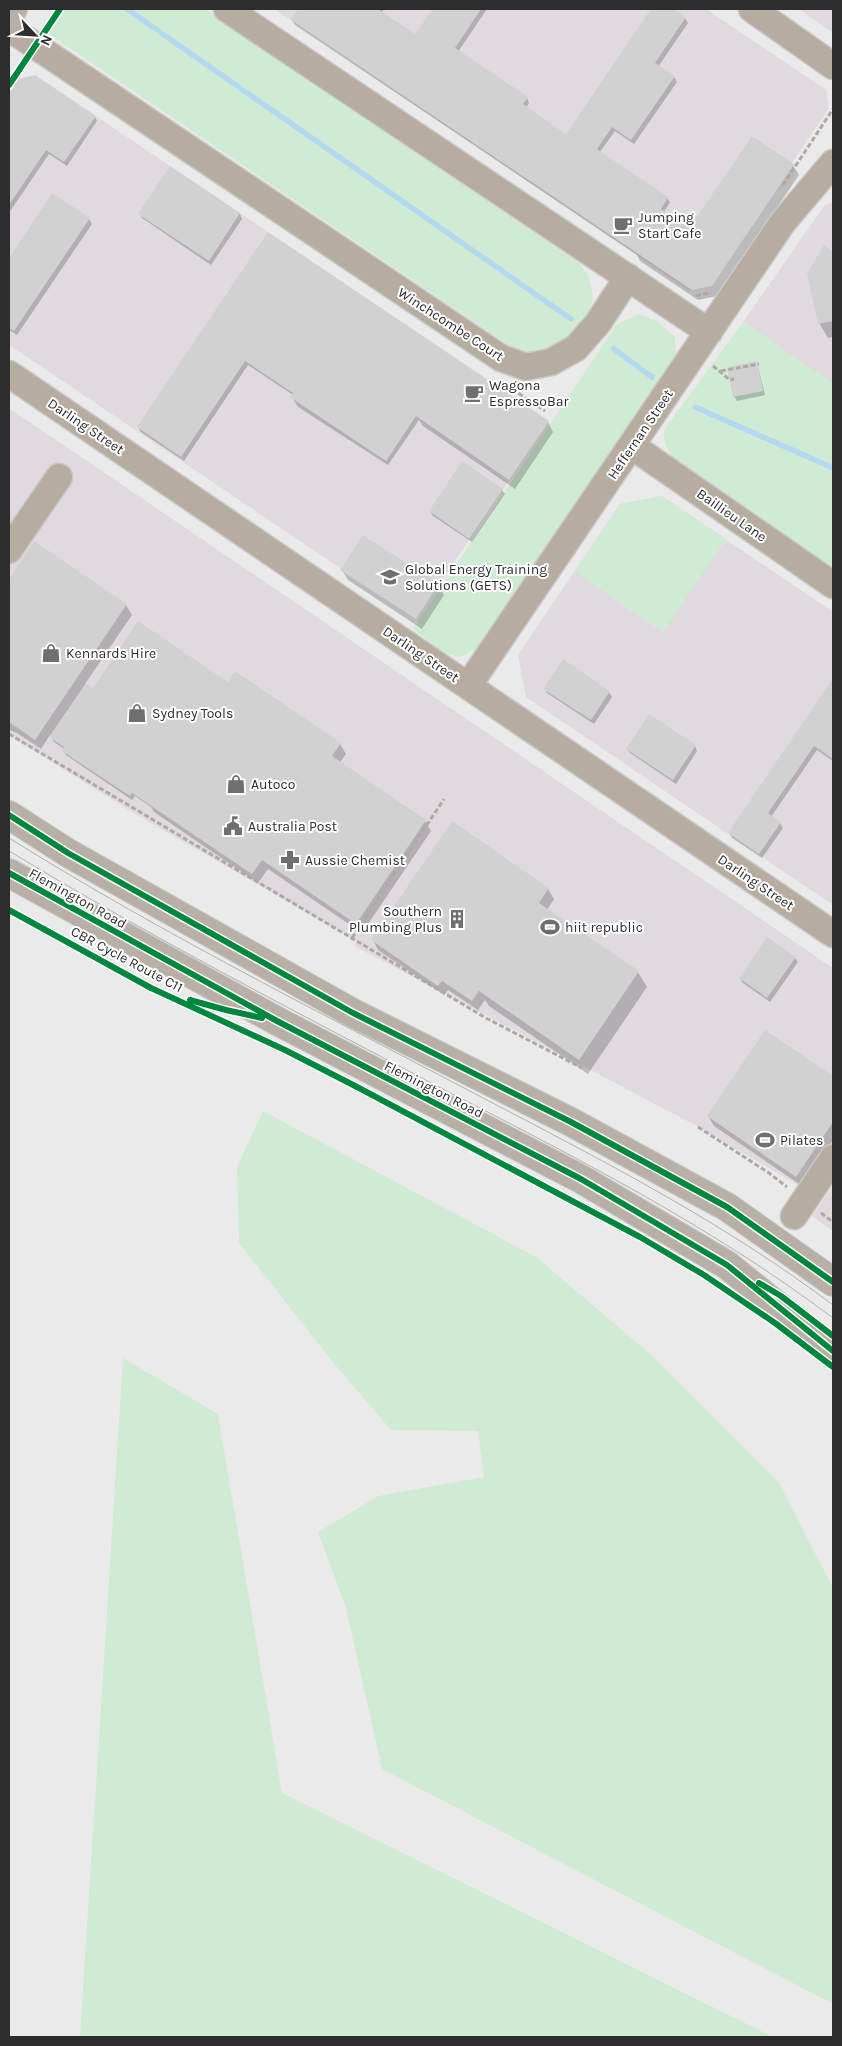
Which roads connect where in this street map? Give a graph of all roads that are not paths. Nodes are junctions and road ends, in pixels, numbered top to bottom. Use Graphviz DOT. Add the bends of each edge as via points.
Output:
graph roads {
  1 [pos="13,9"];
  2 [pos="227,9"];
  3 [pos="752,9"];
  4 [pos="9,15"];
  5 [pos="9,28"];
  6 [pos="832,63"];
  7 [pos="833,163"];
  8 [pos="824,180"];
  9 [pos="628,278"];
  10 [pos="709,332"];
  11 [pos="9,374"];
  12 [pos="632,446"];
  13 [pos="59,476"];
  14 [pos="9,550"];
  15 [pos="833,585"];
  16 [pos="468,686"];
  17 [pos="9,815"];
  18 [pos="9,873"];
  19 [pos="833,934"];
  20 [pos="833,1158"];
  21 [pos="793,1204"];
  22 [pos="727,1265"];
  23 [pos="833,1282"];
  24 [pos="833,1336"];
  25 [pos="833,1351"];
  1 -- 4 [label="main road"];
  2 -- 9 [label="street"];
  3 -- 6 [label="street"];
  5 -- 9 [label="street, Winchcombe Court" via="500,358 526,367 551,362 576,348 598,323"];
  7 -- 8 [label="street, Heffernan Street"];
  8 -- 10 [label="street, Heffernan Street" via="784,222"];
  9 -- 10 [label="street"];
  10 -- 12 [label="street, Heffernan Street"];
  11 -- 16 [label="street, Darling Street"];
  12 -- 15 [label="street, Baillieu Lane"];
  12 -- 16 [label="street, Heffernan Street"];
  13 -- 14 [label="street"];
  16 -- 19 [label="street, Darling Street"];
  17 -- 23 [label="main road" via="68,853 353,1013 571,1122 727,1207"];
  18 -- 22 [label="main road, Flemington Road" via="277,1021 581,1179"];
  20 -- 21 [label="street"];
  22 -- 24 [label="main road" via="781,1296"];
  22 -- 25 [label="main road, Flemington Road"];
}
